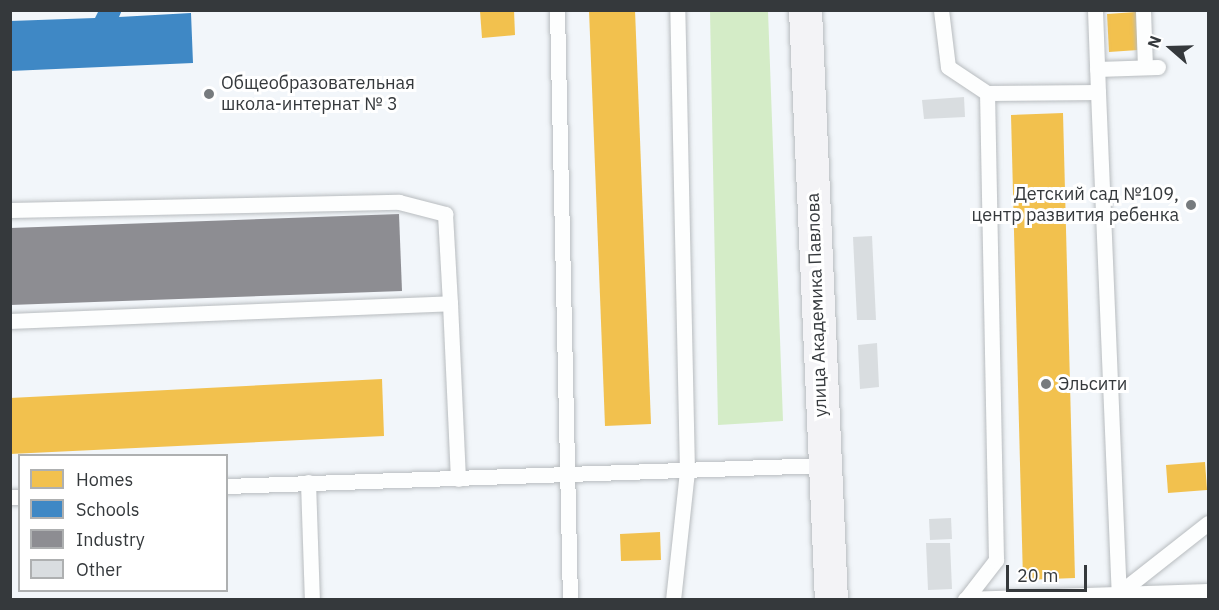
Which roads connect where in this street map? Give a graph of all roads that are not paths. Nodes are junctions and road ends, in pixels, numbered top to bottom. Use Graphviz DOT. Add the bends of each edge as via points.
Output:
graph roads {
  1 [pos="557,10"];
  2 [pos="677,10"];
  3 [pos="805,10"];
  4 [pos="941,10"];
  5 [pos="1095,10"];
  6 [pos="1143,10"];
  7 [pos="1097,69"];
  8 [pos="1098,92"];
  9 [pos="987,93"];
  10 [pos="10,210"];
  11 [pos="450,303"];
  12 [pos="10,321"];
  13 [pos="824,465"];
  14 [pos="687,472"];
  15 [pos="567,475"];
  16 [pos="459,479"];
  17 [pos="308,482"];
  18 [pos="228,486"];
  19 [pos="1209,523"];
  20 [pos="1209,591"];
  21 [pos="1119,596"];
  22 [pos="965,599"];
  23 [pos="312,600"];
  24 [pos="570,600"];
  25 [pos="673,600"];
  26 [pos="831,600"];
  1 -- 15 [label="lane"];
  2 -- 14 [label="lane"];
  3 -- 13 [label="main road, улица Академика Павлова"];
  4 -- 9 [label="lane" via="948,67"];
  5 -- 7 [label="lane"];
  6 -- 7 [label="lane" via="1151,67"];
  7 -- 8 [label="lane"];
  8 -- 9 [label="lane"];
  8 -- 21 [label="lane"];
  9 -- 22 [label="lane" via="996,560"];
  10 -- 11 [label="lane" via="399,202 445,214"];
  11 -- 12 [label="lane"];
  11 -- 16 [label="lane"];
  13 -- 14 [label="lane"];
  13 -- 26 [label="main road, улица Академика Павлова"];
  14 -- 15 [label="lane"];
  14 -- 25 [label="lane"];
  15 -- 16 [label="lane"];
  15 -- 24 [label="lane"];
  16 -- 17 [label="lane"];
  17 -- 18 [label="lane"];
  17 -- 23 [label="lane"];
  19 -- 21 [label="lane"];
  20 -- 21 [label="lane"];
  21 -- 22 [label="lane"];
}
